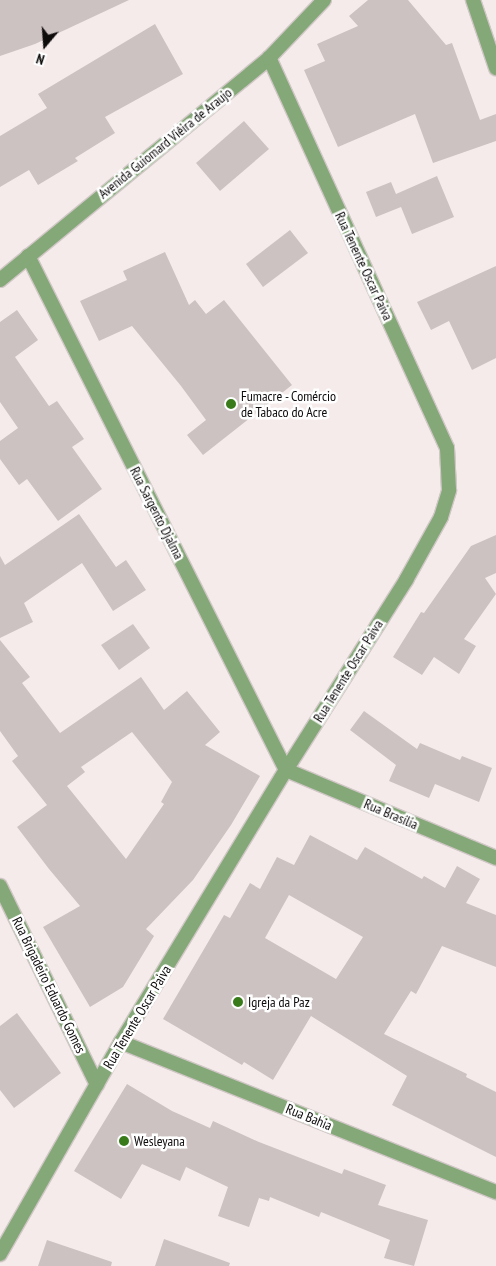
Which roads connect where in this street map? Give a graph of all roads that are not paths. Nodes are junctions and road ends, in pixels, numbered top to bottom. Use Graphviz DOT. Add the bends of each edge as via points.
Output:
graph roads {
  1 [pos="324,0"];
  2 [pos="473,0"];
  3 [pos="269,58"];
  4 [pos="496,68"];
  5 [pos="28,256"];
  6 [pos="0,280"];
  7 [pos="286,770"];
  8 [pos="496,858"];
  9 [pos="0,886"];
  10 [pos="121,1042"];
  11 [pos="97,1085"];
  12 [pos="496,1192"];
  13 [pos="0,1254"];
  1 -- 3 [label="street, Avenida Guiomard Viêira de Araujo"];
  2 -- 4 [label="street"];
  3 -- 5 [label="street, Avenida Guiomard Viêira de Araujo"];
  3 -- 7 [label="street, Rua Tenente Oscar Paiva" via="447,448 449,490 441,517 427,544"];
  5 -- 6 [label="street, Avenida Guiomard Viêira de Araujo"];
  5 -- 7 [label="street, Rua Sargento Djalma"];
  7 -- 8 [label="street, Rua Brasília"];
  7 -- 10 [label="street, Rua Tenente Oscar Paiva"];
  9 -- 11 [label="street, Rua Brigadeiro Eduardo Gomes"];
  10 -- 11 [label="street, Rua Tenente Oscar Paiva"];
  10 -- 12 [label="street, Rua Bahia"];
  11 -- 13 [label="street, Rua Tenente Oscar Paiva"];
}
